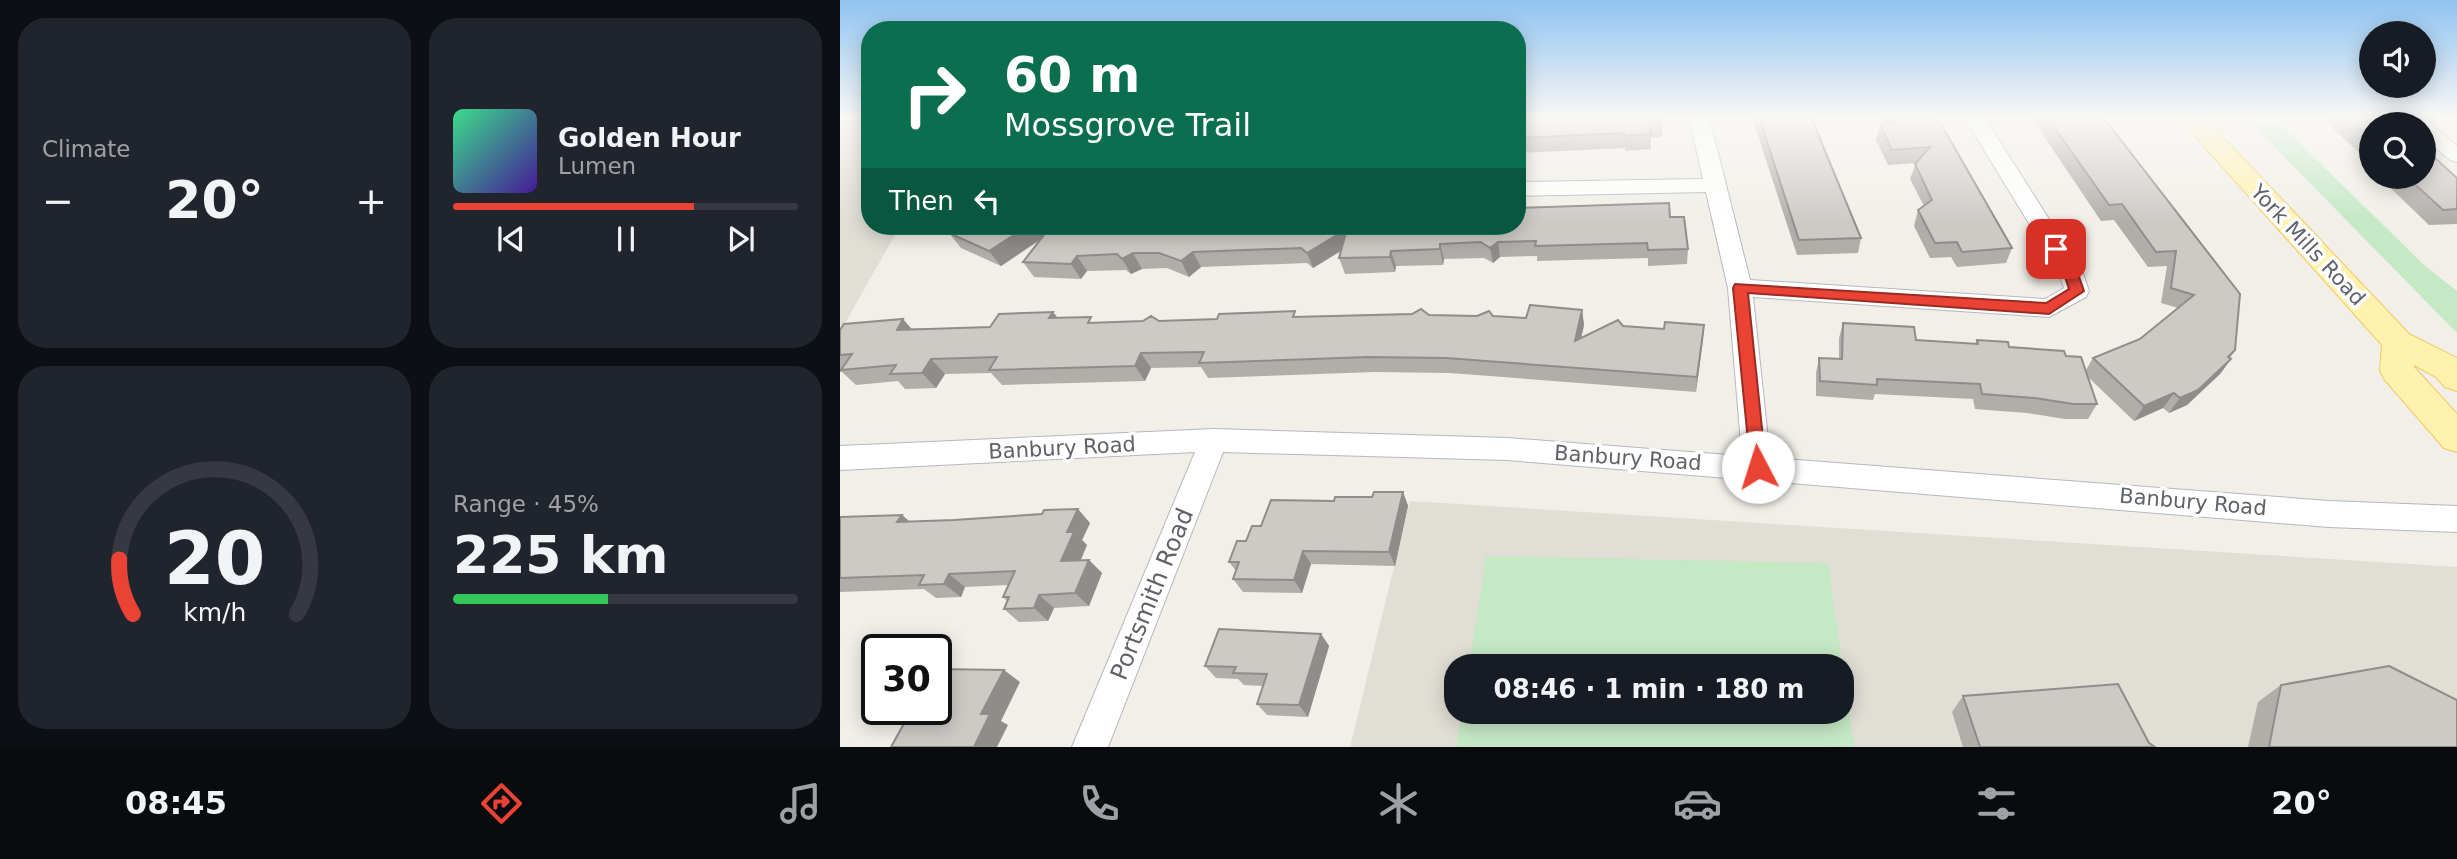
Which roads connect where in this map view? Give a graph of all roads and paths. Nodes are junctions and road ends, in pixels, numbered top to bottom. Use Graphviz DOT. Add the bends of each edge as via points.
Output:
graph roads {
  1 [pos="1707,152"];
  2 [pos="1996,152"];
  3 [pos="2222,152"];
  4 [pos="1715,185"];
  5 [pos="1526,188"];
  6 [pos="1740,288"];
  7 [pos="2398,342"];
  8 [pos="2457,378"];
  9 [pos="2457,438"];
  10 [pos="1214,440"];
  11 [pos="840,458"];
  12 [pos="1758,467"];
  13 [pos="2457,519"];
  14 [pos="1090,747"];
  1 -- 4 [label="street"];
  2 -- 6 [label="street" via="2070,271 2077,291 2049,308"];
  3 -- 7 [label="main road, York Mills Road"];
  4 -- 5 [label="street"];
  4 -- 6 [label="street"];
  6 -- 12 [label="street"];
  7 -- 8 [label="main road, York Mills Road" via="2448,368"];
  7 -- 9 [label="main road" via="2397,371"];
  10 -- 11 [label="street, Banbury Road"];
  10 -- 12 [label="street, Banbury Road" via="1507,449"];
  10 -- 14 [label="street, Portsmith Road"];
  12 -- 13 [label="street, Banbury Road" via="2329,514"];
}
